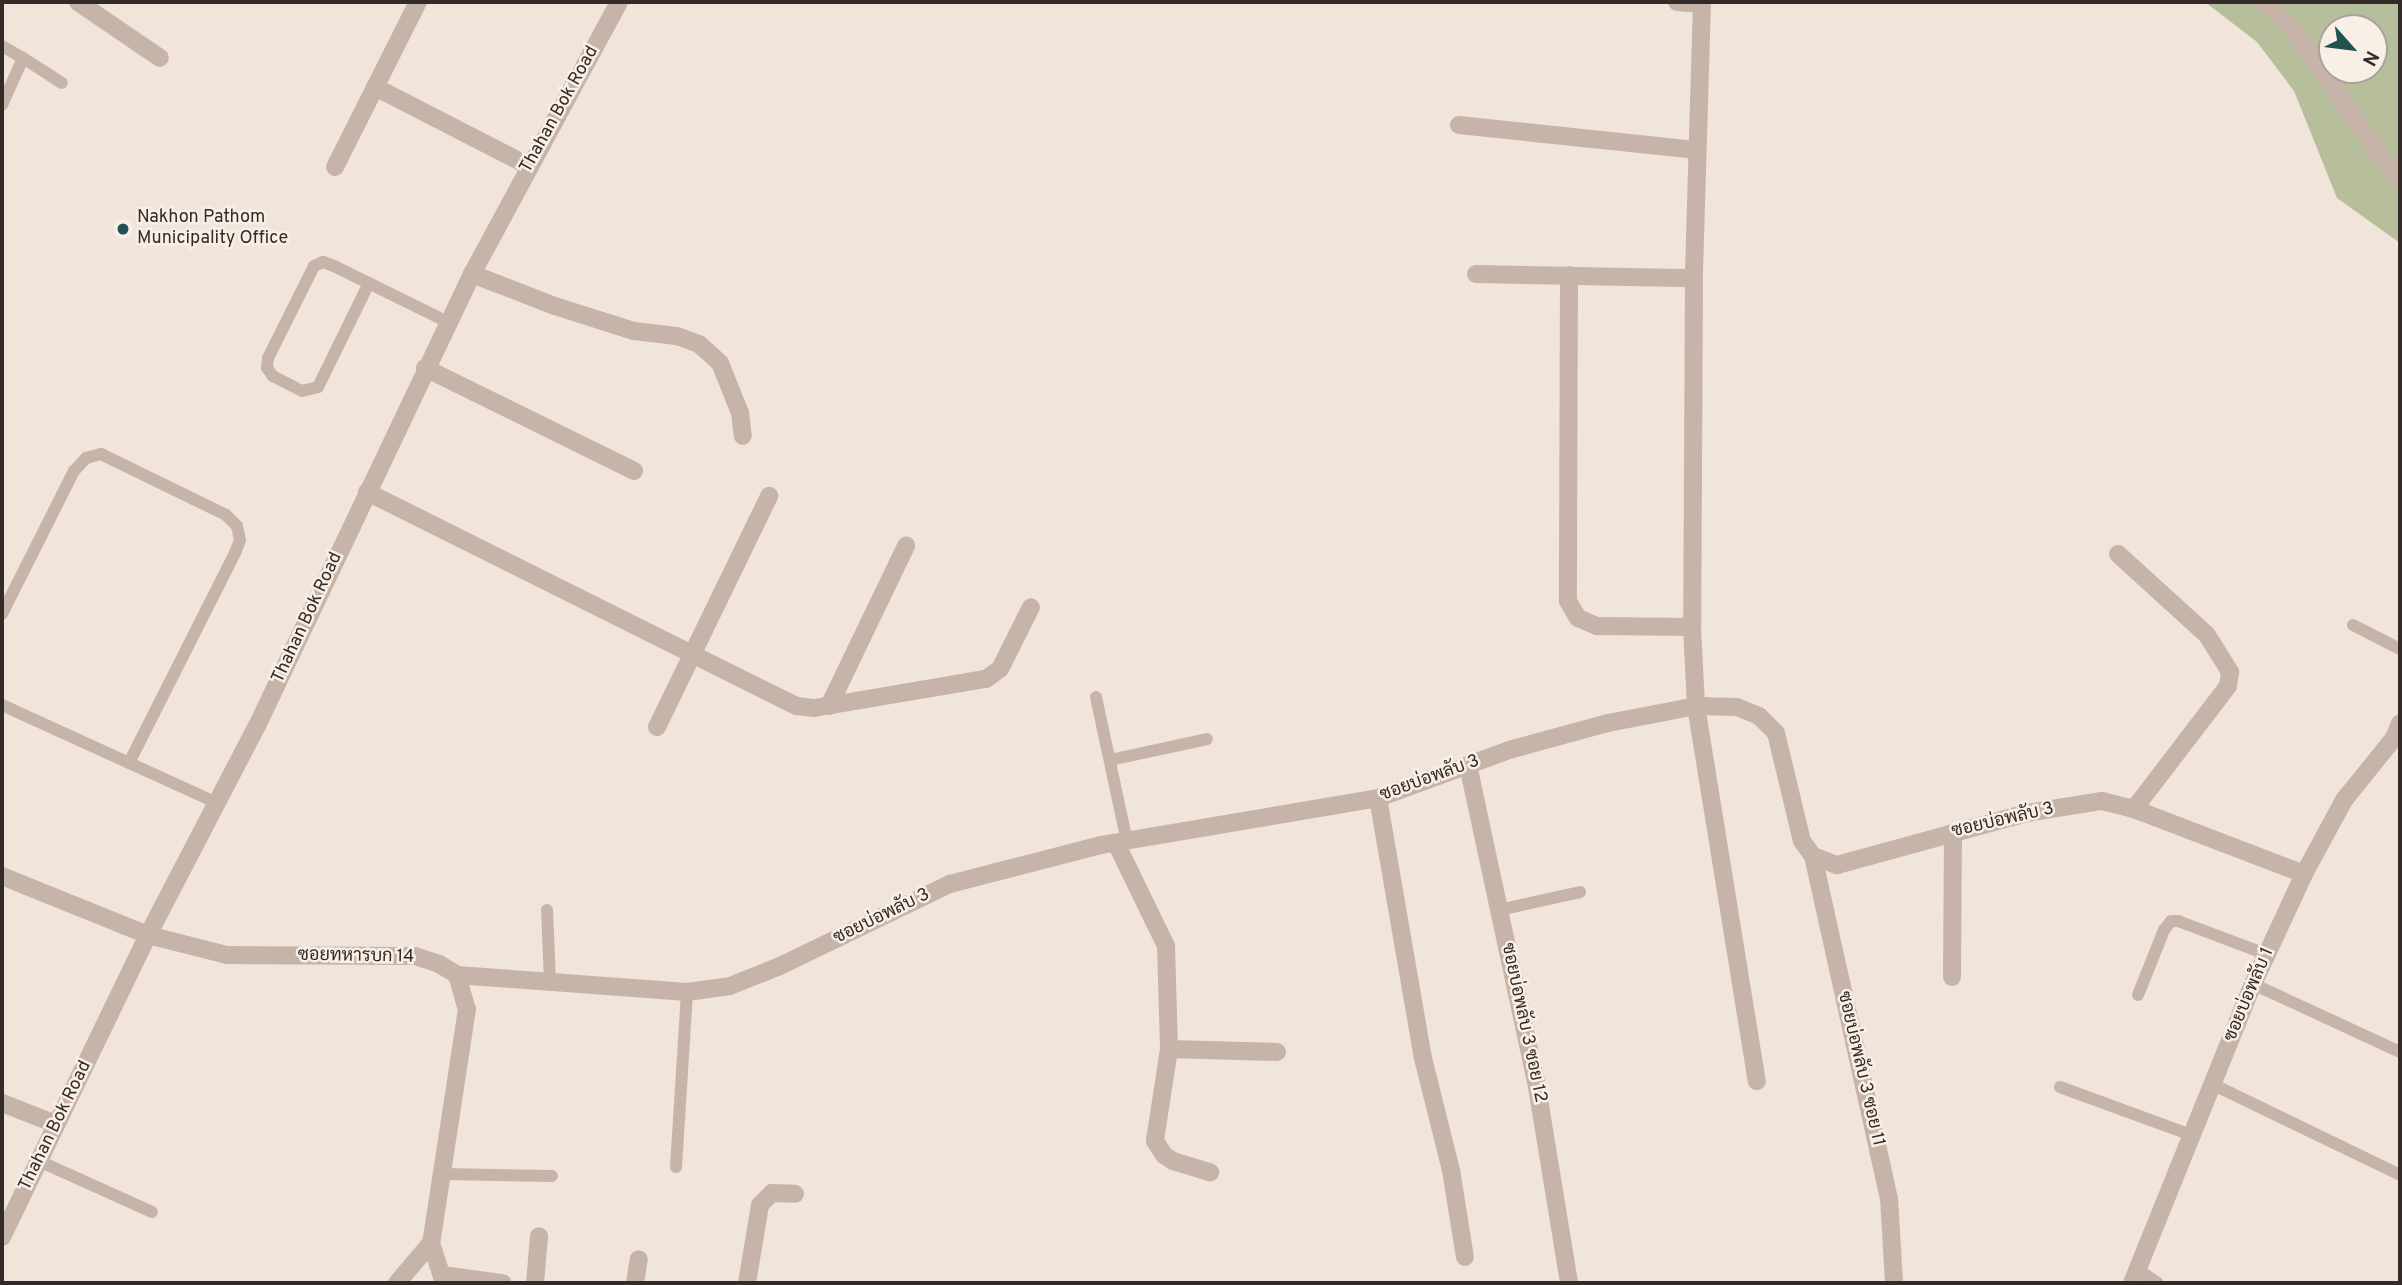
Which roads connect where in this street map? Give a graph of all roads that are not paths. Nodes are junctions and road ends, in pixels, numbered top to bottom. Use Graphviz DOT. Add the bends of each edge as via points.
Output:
graph roads {
  1 [pos="78,2"];
  2 [pos="418,2"];
  3 [pos="619,2"];
  4 [pos="1677,2"];
  5 [pos="2264,2"];
  6 [pos="1702,3"];
  7 [pos="2,46"];
  8 [pos="23,58"];
  9 [pos="160,58"];
  10 [pos="62,83"];
  11 [pos="375,87"];
  12 [pos="3,100"];
  13 [pos="1459,125"];
  14 [pos="1698,150"];
  15 [pos="528,166"];
  16 [pos="335,167"];
  17 [pos="2400,183"];
  18 [pos="472,274"];
  19 [pos="1476,274"];
  20 [pos="1569,275"];
  21 [pos="1694,278"];
  22 [pos="369,283"];
  23 [pos="448,322"];
  24 [pos="425,368"];
  25 [pos="743,436"];
  26 [pos="634,471"];
  27 [pos="367,492"];
  28 [pos="769,496"];
  29 [pos="906,547"];
  30 [pos="2118,554"];
  31 [pos="1031,607"];
  32 [pos="2,614"];
  33 [pos="2353,625"];
  34 [pos="1692,626"];
  35 [pos="2400,649"];
  36 [pos="695,654"];
  37 [pos="1096,697"];
  38 [pos="2,705"];
  39 [pos="829,706"];
  40 [pos="1696,706"];
  41 [pos="657,727"];
  42 [pos="2398,734"];
  43 [pos="1207,739"];
  44 [pos="1110,760"];
  45 [pos="129,763"];
  46 [pos="1468,765"];
  47 [pos="1378,798"];
  48 [pos="217,803"];
  49 [pos="2134,809"];
  50 [pos="1953,833"];
  51 [pos="1122,842"];
  52 [pos="1813,856"];
  53 [pos="2304,874"];
  54 [pos="2,876"];
  55 [pos="1580,892"];
  56 [pos="547,909"];
  57 [pos="1499,910"];
  58 [pos="148,936"];
  59 [pos="2266,954"];
  60 [pos="457,975"];
  61 [pos="1952,977"];
  62 [pos="550,982"];
  63 [pos="2253,984"];
  64 [pos="687,992"];
  65 [pos="2138,995"];
  66 [pos="1170,1049"];
  67 [pos="1277,1052"];
  68 [pos="2400,1052"];
  69 [pos="1757,1080"];
  70 [pos="2212,1084"];
  71 [pos="2060,1087"];
  72 [pos="2,1104"];
  73 [pos="56,1124"];
  74 [pos="2191,1136"];
  75 [pos="39,1161"];
  76 [pos="676,1167"];
  77 [pos="1210,1172"];
  78 [pos="442,1174"];
  79 [pos="2400,1175"];
  80 [pos="552,1176"];
  81 [pos="795,1194"];
  82 [pos="152,1212"];
  83 [pos="539,1236"];
  84 [pos="2,1237"];
  85 [pos="431,1243"];
  86 [pos="1465,1257"];
  87 [pos="639,1259"];
  88 [pos="2134,1276"];
  89 [pos="443,1279"];
  90 [pos="397,1283"];
  91 [pos="502,1283"];
  92 [pos="535,1283"];
  93 [pos="635,1283"];
  94 [pos="747,1283"];
  95 [pos="1569,1283"];
  96 [pos="1894,1283"];
  97 [pos="2158,1283"];
  1 -- 9 [label="street"];
  2 -- 11 [label="street"];
  3 -- 15 [label="street, Thahan Bok Road"];
  4 -- 6 [label="street"];
  5 -- 17 [label="street" via="2293,30"];
  6 -- 14 [label="street"];
  7 -- 8 [label="lane"];
  8 -- 10 [label="lane"];
  8 -- 12 [label="lane"];
  11 -- 15 [label="street"];
  11 -- 16 [label="street"];
  13 -- 14 [label="street"];
  14 -- 21 [label="street"];
  15 -- 18 [label="street, Thahan Bok Road"];
  18 -- 23 [label="street, Thahan Bok Road"];
  18 -- 25 [label="street" via="634,331 677,336 699,344 720,363 740,414"];
  19 -- 20 [label="street"];
  20 -- 21 [label="street"];
  20 -- 34 [label="street" via="1568,601 1578,618 1597,626"];
  21 -- 34 [label="street"];
  22 -- 22 [label="lane" via="318,387 302,391 273,376 267,368 268,358 314,266 323,262"];
  22 -- 23 [label="lane"];
  23 -- 24 [label="street, Thahan Bok Road"];
  24 -- 26 [label="street"];
  24 -- 27 [label="street, Thahan Bok Road"];
  27 -- 36 [label="street"];
  27 -- 48 [label="street, Thahan Bok Road"];
  28 -- 36 [label="street"];
  29 -- 39 [label="street"];
  30 -- 49 [label="street" via="2207,635 2230,672 2228,686"];
  31 -- 39 [label="street" via="1000,669 986,679"];
  32 -- 45 [label="lane" via="74,471 86,458 101,454 226,515 237,526 240,540 235,554"];
  33 -- 35 [label="lane"];
  34 -- 40 [label="street"];
  36 -- 39 [label="street" via="797,706"];
  36 -- 41 [label="street"];
  37 -- 44 [label="lane"];
  38 -- 45 [label="lane"];
  40 -- 46 [label="street, ซอยบ่อพลับ 3" via="1608,723"];
  40 -- 52 [label="street, ซอยบ่อพลับ 3" via="1737,707 1759,716 1776,733 1802,841"];
  40 -- 69 [label="street"];
  42 -- 53 [label="street, ซอยบ่อพลับ 1" via="2344,800"];
  43 -- 44 [label="lane"];
  44 -- 51 [label="lane"];
  45 -- 48 [label="lane"];
  46 -- 47 [label="street, ซอยบ่อพลับ 3"];
  46 -- 57 [label="street, ซอยบ่อพลับ 3 ซอย 12"];
  47 -- 51 [label="street, ซอยบ่อพลับ 3"];
  47 -- 86 [label="street" via="1423,1058 1451,1170"];
  48 -- 58 [label="street, Thahan Bok Road"];
  49 -- 50 [label="street, ซอยบ่อพลับ 3" via="2102,801 2027,813"];
  49 -- 53 [label="street, ซอยบ่อพลับ 3"];
  50 -- 52 [label="street, ซอยบ่อพลับ 3" via="1837,865"];
  50 -- 61 [label="street"];
  51 -- 64 [label="street, ซอยบ่อพลับ 3" via="950,884 780,966 730,986"];
  51 -- 66 [label="street" via="1166,946"];
  52 -- 96 [label="street, ซอยบ่อพลับ 3 ซอย 11" via="1889,1198"];
  53 -- 59 [label="street, ซอยบ่อพลับ 1"];
  54 -- 58 [label="street, ซอยทหารบก 14"];
  55 -- 57 [label="lane"];
  56 -- 62 [label="lane"];
  57 -- 95 [label="street, ซอยบ่อพลับ 3 ซอย 12" via="1536,1081"];
  58 -- 60 [label="street, ซอยทหารบก 14" via="228,955 415,956"];
  58 -- 73 [label="street, Thahan Bok Road"];
  59 -- 63 [label="street, ซอยบ่อพลับ 1"];
  59 -- 65 [label="lane" via="2171,921"];
  60 -- 62 [label="street, ซอยบ่อพลับ 3"];
  60 -- 78 [label="street" via="467,1009"];
  62 -- 64 [label="street, ซอยบ่อพลับ 3"];
  63 -- 68 [label="lane"];
  63 -- 70 [label="street, ซอยบ่อพลับ 1"];
  64 -- 76 [label="lane"];
  66 -- 67 [label="street"];
  66 -- 77 [label="street" via="1155,1141 1173,1161"];
  70 -- 74 [label="street, ซอยบ่อพลับ 1"];
  70 -- 79 [label="lane"];
  71 -- 74 [label="lane"];
  72 -- 73 [label="street"];
  73 -- 75 [label="street, Thahan Bok Road"];
  74 -- 88 [label="street, ซอยบ่อพลับ 1"];
  75 -- 82 [label="lane"];
  75 -- 84 [label="street, Thahan Bok Road"];
  78 -- 80 [label="lane"];
  78 -- 85 [label="street"];
  81 -- 94 [label="street" via="772,1193 760,1205"];
  83 -- 92 [label="street"];
  85 -- 89 [label="street"];
  85 -- 90 [label="street"];
  87 -- 93 [label="street"];
  88 -- 97 [label="lane"];
  89 -- 91 [label="street"];
}
